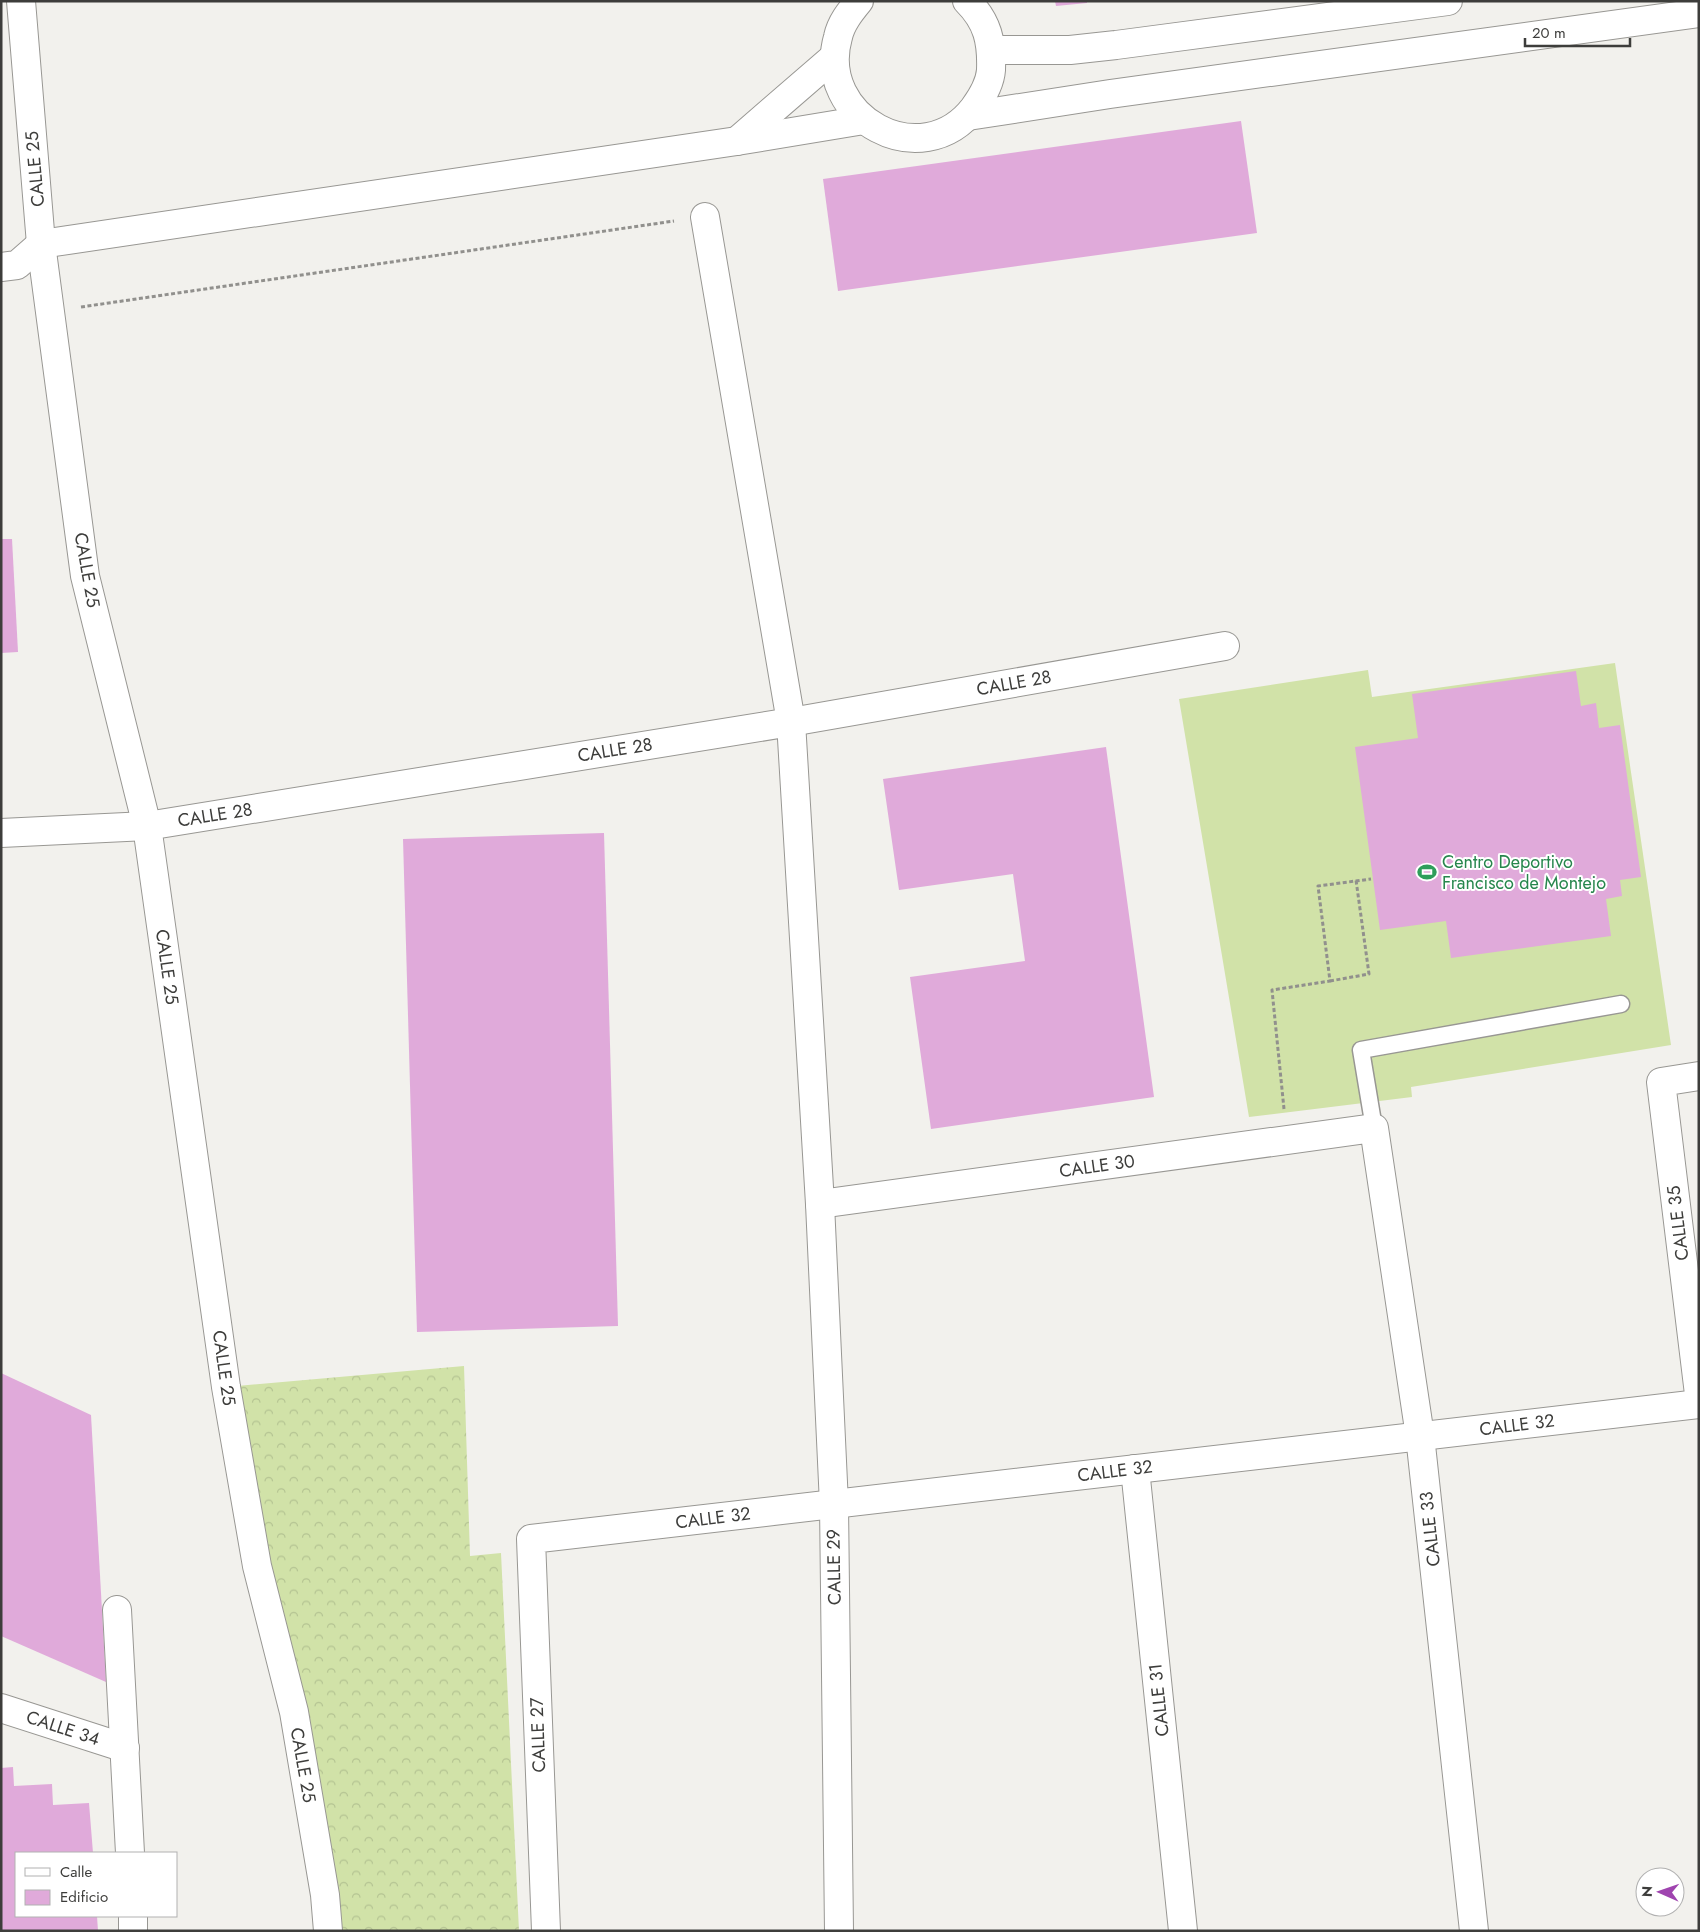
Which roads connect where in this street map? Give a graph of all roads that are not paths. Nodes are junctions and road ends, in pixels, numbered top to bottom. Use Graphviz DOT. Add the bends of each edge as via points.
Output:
graph roads {
  1 [pos="21,1"];
  2 [pos="859,1"];
  3 [pos="967,1"];
  4 [pos="1448,1"];
  5 [pos="1699,13"];
  6 [pos="992,50"];
  7 [pos="834,57"];
  8 [pos="968,116"];
  9 [pos="864,120"];
  10 [pos="738,141"];
  11 [pos="704,217"];
  12 [pos="41,244"];
  13 [pos="1,267"];
  14 [pos="1225,646"];
  15 [pos="791,722"];
  16 [pos="147,826"];
  17 [pos="1,833"];
  18 [pos="1621,1004"];
  19 [pos="1699,1076"];
  20 [pos="1374,1128"];
  21 [pos="820,1204"];
  22 [pos="1699,1394"];
  23 [pos="1699,1404"];
  24 [pos="1420,1436"];
  25 [pos="1135,1469"];
  26 [pos="834,1504"];
  27 [pos="531,1539"];
  28 [pos="116,1610"];
  29 [pos="1,1708"];
  30 [pos="124,1748"];
  31 [pos="130,1852"];
  32 [pos="133,1917"];
  33 [pos="133,1931"];
  34 [pos="328,1931"];
  35 [pos="546,1931"];
  36 [pos="839,1931"];
  37 [pos="1183,1931"];
  38 [pos="1474,1931"];
  1 -- 12 [label="street, CALLE 25"];
  2 -- 7 [label="street" via="846,16"];
  3 -- 6 [label="street" via="987,30"];
  4 -- 6 [label="street" via="1079,50"];
  5 -- 8 [label="street"];
  6 -- 8 [label="street" via="990,74 982,97"];
  7 -- 9 [label="street" via="837,80 844,95"];
  7 -- 10 [label="street"];
  8 -- 9 [label="street" via="927,137 905,138 883,132"];
  9 -- 10 [label="street"];
  10 -- 12 [label="street"];
  11 -- 15 [label="street, CALLE 29"];
  12 -- 13 [label="street" via="18,265"];
  12 -- 16 [label="street, CALLE 25" via="85,576"];
  14 -- 15 [label="street, CALLE 28"];
  15 -- 16 [label="street, CALLE 28"];
  15 -- 21 [label="street, CALLE 29"];
  16 -- 17 [label="street, CALLE 28"];
  16 -- 34 [label="street, CALLE 25" via="226,1387 257,1566 294,1712 325,1895"];
  18 -- 20 [label="lane" via="1362,1050"];
  19 -- 22 [label="street, CALLE 35" via="1660,1082"];
  20 -- 21 [label="street, CALLE 30"];
  20 -- 24 [label="street, CALLE 33"];
  21 -- 26 [label="street, CALLE 29"];
  23 -- 24 [label="street, CALLE 32"];
  24 -- 25 [label="street, CALLE 32"];
  24 -- 38 [label="street, CALLE 33"];
  25 -- 26 [label="street, CALLE 32"];
  25 -- 37 [label="street, CALLE 31"];
  26 -- 27 [label="street, CALLE 32"];
  26 -- 36 [label="street, CALLE 29"];
  27 -- 35 [label="street, CALLE 27"];
  28 -- 30 [label="street"];
  29 -- 30 [label="street, CALLE 34"];
  30 -- 31 [label="street"];
  32 -- 33 [label="street"];
}
